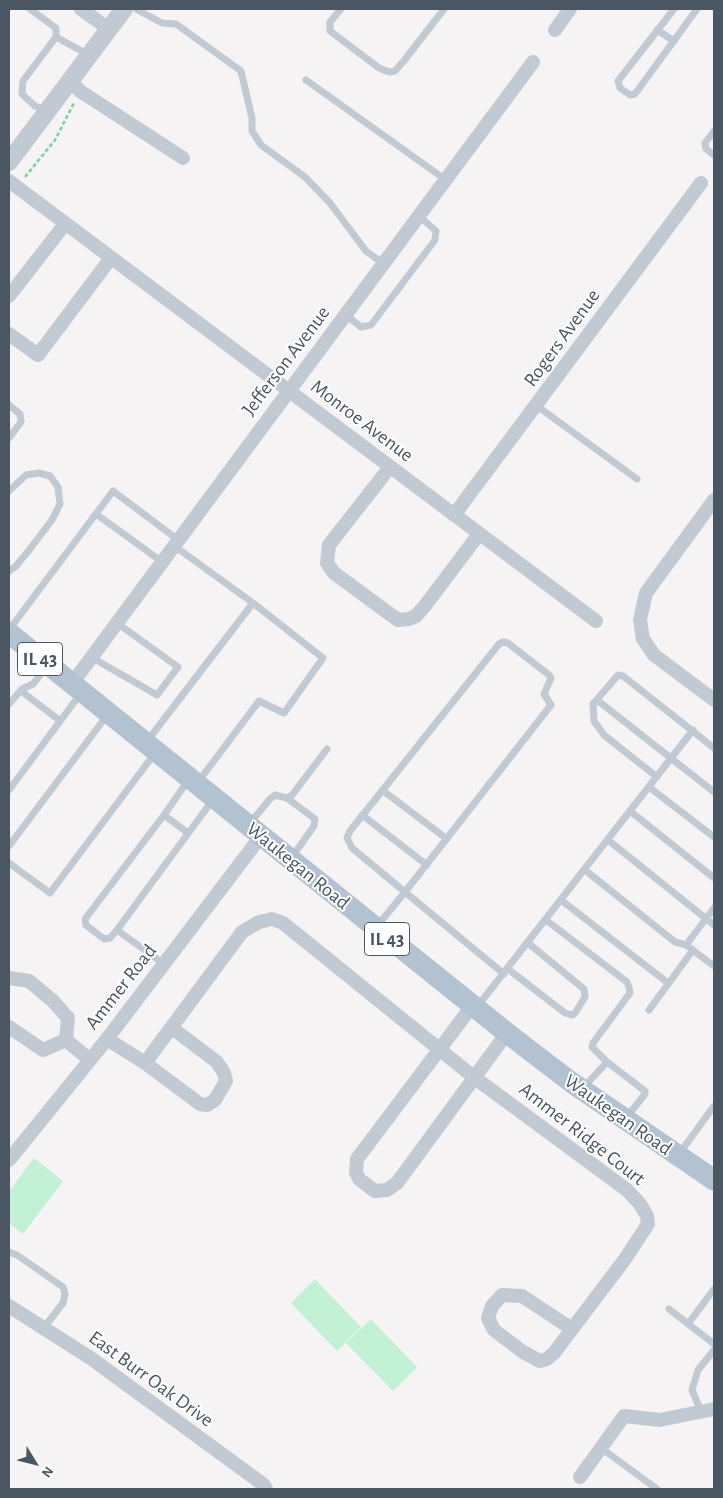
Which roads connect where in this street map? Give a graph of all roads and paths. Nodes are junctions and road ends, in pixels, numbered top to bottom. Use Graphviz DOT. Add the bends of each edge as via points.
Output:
graph roads {
  1 [pos="30,9"];
  2 [pos="81,9"];
  3 [pos="124,9"];
  4 [pos="136,9"];
  5 [pos="340,9"];
  6 [pos="444,9"];
  7 [pos="570,9"];
  8 [pos="674,9"];
  9 [pos="697,9"];
  10 [pos="109,29"];
  11 [pos="555,30"];
  12 [pos="657,30"];
  13 [pos="56,37"];
  14 [pos="674,41"];
  15 [pos="90,55"];
  16 [pos="533,62"];
  17 [pos="306,80"];
  18 [pos="70,81"];
  19 [pos="48,110"];
  20 [pos="714,131"];
  21 [pos="714,154"];
  22 [pos="183,158"];
  23 [pos="9,162"];
  24 [pos="446,180"];
  25 [pos="9,182"];
  26 [pos="701,183"];
  27 [pos="419,216"];
  28 [pos="64,224"];
  29 [pos="111,258"];
  30 [pos="384,264"];
  31 [pos="9,296"];
  32 [pos="346,315"];
  33 [pos="9,334"];
  34 [pos="288,391"];
  35 [pos="9,405"];
  36 [pos="537,406"];
  37 [pos="9,438"];
  38 [pos="390,467"];
  39 [pos="637,479"];
  40 [pos="9,491"];
  41 [pos="714,500"];
  42 [pos="96,514"];
  43 [pos="454,515"];
  44 [pos="479,534"];
  45 [pos="175,542"];
  46 [pos="161,561"];
  47 [pos="9,571"];
  48 [pos="253,603"];
  49 [pos="596,621"];
  50 [pos="116,622"];
  51 [pos="9,632"];
  52 [pos="91,657"];
  53 [pos="48,665"];
  54 [pos="76,688"];
  55 [pos="20,691"];
  56 [pos="597,700"];
  57 [pos="714,700"];
  58 [pos="9,704"];
  59 [pos="108,714"];
  60 [pos="59,720"];
  61 [pos="693,730"];
  62 [pos="150,748"];
  63 [pos="714,748"];
  64 [pos="327,749"];
  65 [pos="671,758"];
  66 [pos="657,777"];
  67 [pos="192,781"];
  68 [pos="649,787"];
  69 [pos="9,790"];
  70 [pos="382,790"];
  71 [pos="714,792"];
  72 [pos="214,798"];
  73 [pos="287,798"];
  74 [pos="630,811"];
  75 [pos="164,814"];
  76 [pos="362,815"];
  77 [pos="255,831"];
  78 [pos="188,833"];
  79 [pos="714,837"];
  80 [pos="447,839"];
  81 [pos="608,840"];
  82 [pos="9,846"];
  83 [pos="290,860"];
  84 [pos="9,863"];
  85 [pos="427,865"];
  86 [pos="585,870"];
  87 [pos="714,878"];
  88 [pos="405,892"];
  89 [pos="561,900"];
  90 [pos="714,908"];
  91 [pos="706,919"];
  92 [pos="546,920"];
  93 [pos="714,925"];
  94 [pos="375,929"];
  95 [pos="117,930"];
  96 [pos="528,943"];
  97 [pos="686,945"];
  98 [pos="693,950"];
  99 [pos="164,964"];
  100 [pos="714,966"];
  101 [pos="506,972"];
  102 [pos="9,978"];
  103 [pos="668,983"];
  104 [pos="474,1007"];
  105 [pos="649,1010"];
  106 [pos="9,1028"];
  107 [pos="172,1028"];
  108 [pos="507,1033"];
  109 [pos="107,1038"];
  110 [pos="66,1040"];
  111 [pos="439,1048"];
  112 [pos="90,1060"];
  113 [pos="607,1062"];
  114 [pos="145,1063"];
  115 [pos="475,1078"];
  116 [pos="581,1090"];
  117 [pos="714,1106"];
  118 [pos="625,1120"];
  119 [pos="677,1157"];
  120 [pos="9,1160"];
  121 [pos="714,1180"];
  122 [pos="9,1252"];
  123 [pos="714,1289"];
  124 [pos="9,1306"];
  125 [pos="669,1309"];
  126 [pos="688,1324"];
  127 [pos="43,1329"];
  128 [pos="572,1329"];
  129 [pos="714,1344"];
  130 [pos="714,1350"];
  131 [pos="708,1410"];
  132 [pos="601,1448"];
  133 [pos="580,1477"];
  134 [pos="266,1489"];
  135 [pos="657,1489"];
  1 -- 13 [label="lane" via="56,28"];
  2 -- 10 [label="street"];
  3 -- 10 [label="street"];
  4 -- 30 [label="lane" via="162,23 176,24 241,71 252,131 261,145 305,177 330,203 366,251"];
  5 -- 6 [label="lane" via="330,22 330,31 389,72 395,71 403,62"];
  7 -- 11 [label="street"];
  8 -- 12 [label="lane"];
  9 -- 14 [label="lane"];
  10 -- 15 [label="street"];
  12 -- 14 [label="lane"];
  12 -- 14 [label="lane" via="618,81 620,88 630,95 635,94"];
  13 -- 15 [label="lane"];
  13 -- 19 [label="lane" via="23,81 22,94 35,106"];
  15 -- 18 [label="street"];
  16 -- 24 [label="street, Jefferson Avenue"];
  17 -- 24 [label="lane"];
  18 -- 19 [label="street"];
  18 -- 22 [label="street" via="80,91"];
  19 -- 23 [label="street"];
  20 -- 21 [label="lane" via="705,143 706,149"];
  24 -- 27 [label="street, Jefferson Avenue"];
  25 -- 28 [label="street, Monroe Avenue"];
  26 -- 36 [label="street, Rogers Avenue"];
  27 -- 30 [label="street, Jefferson Avenue"];
  27 -- 32 [label="lane" via="436,231 435,240 371,325 361,327"];
  28 -- 29 [label="street, Monroe Avenue"];
  28 -- 31 [label="street"];
  29 -- 33 [label="street" via="38,355"];
  29 -- 34 [label="street, Monroe Avenue"];
  30 -- 32 [label="street, Jefferson Avenue"];
  32 -- 34 [label="street, Jefferson Avenue"];
  34 -- 38 [label="street, Monroe Avenue"];
  34 -- 45 [label="street, Jefferson Avenue"];
  35 -- 37 [label="lane" via="20,414 20,422"];
  36 -- 39 [label="lane"];
  36 -- 43 [label="street, Rogers Avenue"];
  38 -- 43 [label="street, Monroe Avenue"];
  38 -- 44 [label="street" via="329,545 327,563 334,573 398,620 409,619 424,607"];
  40 -- 47 [label="lane" via="26,475 39,473 50,476 58,487 60,504 30,549"];
  41 -- 57 [label="street" via="646,593 640,620 643,639 654,655"];
  42 -- 45 [label="lane" via="113,491"];
  42 -- 46 [label="lane"];
  42 -- 51 [label="lane"];
  43 -- 44 [label="street, Monroe Avenue"];
  44 -- 49 [label="street, Monroe Avenue"];
  45 -- 46 [label="street, Jefferson Avenue"];
  45 -- 48 [label="lane"];
  46 -- 50 [label="street, Jefferson Avenue"];
  48 -- 62 [label="lane"];
  48 -- 67 [label="lane" via="323,658 284,713 259,701"];
  50 -- 52 [label="street, Jefferson Avenue"];
  50 -- 52 [label="lane" via="178,667 157,695"];
  51 -- 53 [label="main road, Waukegan Road / IL 43"];
  52 -- 54 [label="street, Jefferson Avenue"];
  53 -- 54 [label="main road, Waukegan Road / IL 43"];
  53 -- 55 [label="lane" via="33,684"];
  54 -- 59 [label="main road, Waukegan Road / IL 43"];
  54 -- 60 [label="lane"];
  55 -- 58 [label="lane"];
  55 -- 60 [label="lane"];
  56 -- 61 [label="lane" via="614,678 623,676"];
  56 -- 65 [label="lane"];
  56 -- 66 [label="lane" via="592,709 598,728"];
  59 -- 62 [label="main road, Waukegan Road / IL 43"];
  59 -- 82 [label="lane"];
  60 -- 69 [label="lane"];
  61 -- 63 [label="lane"];
  61 -- 65 [label="lane"];
  62 -- 67 [label="main road, Waukegan Road / IL 43"];
  62 -- 84 [label="lane" via="50,893"];
  64 -- 73 [label="lane"];
  65 -- 66 [label="lane"];
  65 -- 71 [label="lane"];
  66 -- 68 [label="lane"];
  67 -- 72 [label="main road, Waukegan Road / IL 43"];
  67 -- 75 [label="lane"];
  68 -- 74 [label="lane"];
  68 -- 79 [label="lane"];
  70 -- 76 [label="lane"];
  70 -- 80 [label="lane"];
  70 -- 80 [label="lane" via="499,644 503,642 515,647 551,678 544,694 551,705"];
  72 -- 77 [label="main road, Waukegan Road / IL 43"];
  72 -- 78 [label="lane"];
  73 -- 77 [label="lane" via="275,796 270,799"];
  73 -- 83 [label="lane" via="315,819 314,826"];
  74 -- 81 [label="lane"];
  74 -- 87 [label="lane"];
  75 -- 78 [label="lane"];
  75 -- 95 [label="lane" via="85,919 86,925 104,939 110,938"];
  76 -- 85 [label="lane"];
  76 -- 88 [label="lane" via="350,830 348,842"];
  77 -- 83 [label="main road, Waukegan Road / IL 43"];
  77 -- 99 [label="street, Ammer Road"];
  78 -- 95 [label="lane"];
  80 -- 85 [label="lane"];
  81 -- 86 [label="lane"];
  81 -- 91 [label="lane"];
  83 -- 94 [label="main road, Waukegan Road / IL 43"];
  85 -- 88 [label="lane"];
  86 -- 89 [label="lane"];
  86 -- 97 [label="lane" via="675,942"];
  88 -- 94 [label="lane"];
  88 -- 101 [label="lane"];
  89 -- 92 [label="lane"];
  89 -- 103 [label="lane"];
  90 -- 91 [label="lane"];
  91 -- 93 [label="lane"];
  91 -- 97 [label="lane"];
  92 -- 96 [label="lane"];
  92 -- 113 [label="lane" via="627,982 630,993 593,1043 592,1047"];
  94 -- 104 [label="main road, Waukegan Road / IL 43"];
  95 -- 99 [label="lane"];
  96 -- 101 [label="lane"];
  96 -- 101 [label="lane" via="584,990 585,997 575,1013 565,1014"];
  97 -- 98 [label="lane"];
  98 -- 100 [label="lane"];
  98 -- 103 [label="lane"];
  99 -- 109 [label="street, Ammer Road"];
  101 -- 104 [label="lane"];
  102 -- 110 [label="street" via="28,981 53,1001 68,1018"];
  103 -- 105 [label="lane"];
  104 -- 108 [label="main road, Waukegan Road / IL 43"];
  104 -- 111 [label="street"];
  106 -- 110 [label="street" via="43,1050"];
  107 -- 111 [label="street, Ammer Ridge Court" via="242,932 272,919 283,923"];
  107 -- 114 [label="street, Ammer Ridge Court"];
  107 -- 114 [label="street" via="217,1062 224,1073 226,1081 215,1100 208,1105 200,1104"];
  108 -- 115 [label="street"];
  108 -- 116 [label="main road, Waukegan Road / IL 43"];
  109 -- 112 [label="street, Ammer Road"];
  109 -- 114 [label="street"];
  110 -- 112 [label="street"];
  111 -- 115 [label="street, Ammer Ridge Court"];
  111 -- 115 [label="street" via="358,1159 356,1172 368,1186 375,1191 387,1190 397,1183"];
  112 -- 120 [label="street, Ammer Road"];
  113 -- 116 [label="lane"];
  113 -- 118 [label="lane" via="645,1090"];
  115 -- 128 [label="street, Ammer Ridge Court" via="627,1190 647,1216 648,1224 625,1259"];
  116 -- 118 [label="main road, Waukegan Road / IL 43"];
  117 -- 119 [label="lane"];
  118 -- 119 [label="main road, Waukegan Road / IL 43"];
  119 -- 121 [label="main road, Waukegan Road / IL 43"];
  122 -- 127 [label="lane" via="63,1287 63,1303"];
  123 -- 126 [label="lane"];
  124 -- 127 [label="street, East Burr Oak Drive"];
  125 -- 126 [label="lane"];
  126 -- 129 [label="lane"];
  127 -- 134 [label="street, East Burr Oak Drive" via="92,1358"];
  128 -- 128 [label="street, Ammer Ridge Court" via="554,1353 540,1361 494,1330 488,1318 492,1306 502,1295 522,1296"];
  130 -- 131 [label="lane" via="698,1370 692,1390"];
  131 -- 132 [label="street" via="660,1420 624,1416"];
  132 -- 133 [label="street"];
  132 -- 135 [label="lane"];
}
